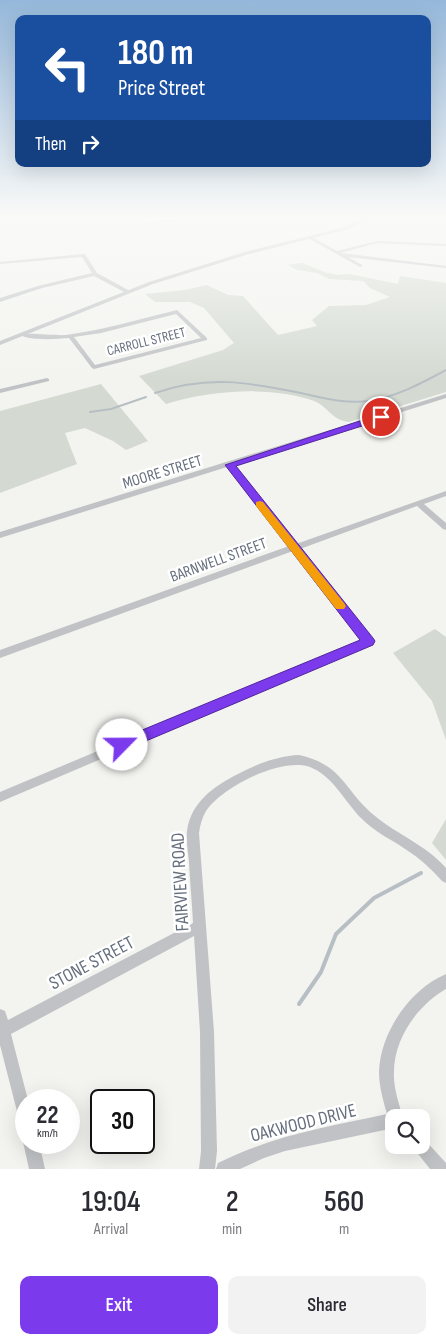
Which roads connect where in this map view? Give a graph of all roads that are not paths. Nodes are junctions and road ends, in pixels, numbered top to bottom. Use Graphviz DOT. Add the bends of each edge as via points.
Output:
graph roads {
  1 [pos="190,272"];
  2 [pos="95,274"];
  3 [pos="128,292"];
  4 [pos="0,300"];
  5 [pos="23,335"];
  6 [pos="71,337"];
  7 [pos="0,343"];
  8 [pos="47,380"];
  9 [pos="1,389"];
  10 [pos="446,396"];
  11 [pos="230,465"];
  12 [pos="446,493"];
  13 [pos="418,503"];
  14 [pos="446,527"];
  15 [pos="0,535"];
  16 [pos="293,547"];
  17 [pos="0,654"];
  18 [pos="0,797"];
  19 [pos="446,877"];
  20 [pos="200,926"];
  21 [pos="446,981"];
  22 [pos="2,1026"];
  23 [pos="18,1089"];
  24 [pos="392,1109"];
  25 [pos="385,1121"];
  26 [pos="34,1154"];
  27 [pos="428,1154"];
  28 [pos="37,1169"];
  29 [pos="207,1169"];
  30 [pos="224,1169"];
  31 [pos="440,1169"];
  1 -- 3 [label="street"];
  2 -- 3 [label="street"];
  2 -- 4 [label="street"];
  3 -- 5 [label="street"];
  5 -- 6 [label="street"];
  5 -- 7 [label="street"];
  6 -- 6 [label="street, CARROLL STREET" via="94,367 205,339 177,312"];
  8 -- 9 [label="street"];
  10 -- 11 [label="street, MOORE STREET"];
  11 -- 15 [label="street, MOORE STREET"];
  11 -- 16 [label="street"];
  12 -- 13 [label="street, BARNWELL STREET"];
  13 -- 14 [label="street"];
  13 -- 16 [label="street, BARNWELL STREET"];
  16 -- 17 [label="street, BARNWELL STREET"];
  16 -- 18 [label="street" via="368,641"];
  19 -- 20 [label="street, FAIRVIEW ROAD" via="423,853 361,811 327,771 308,761 289,760 260,769 218,791 198,812 193,832"];
  20 -- 22 [label="street, STONE STREET"];
  20 -- 29 [label="street, FAIRVIEW ROAD" via="207,1032"];
  21 -- 24 [label="street" via="424,995 396,1034 387,1064"];
  22 -- 23 [label="street"];
  25 -- 30 [label="street, OAKWOOD DRIVE" via="291,1142 245,1157"];
  26 -- 28 [label="street"];
  27 -- 31 [label="street"];
}
